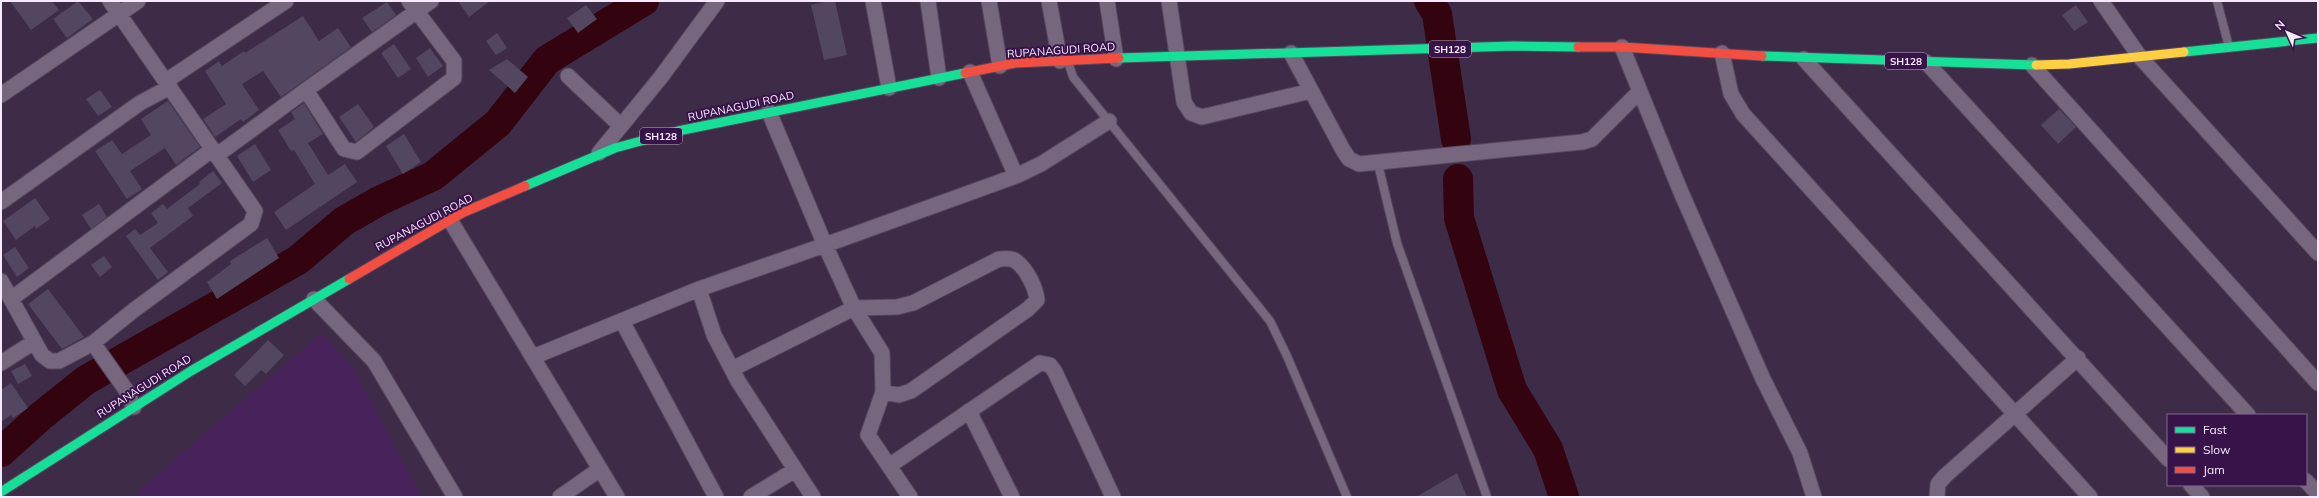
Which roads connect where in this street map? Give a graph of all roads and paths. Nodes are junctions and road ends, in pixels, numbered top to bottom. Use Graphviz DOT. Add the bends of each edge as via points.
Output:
graph roads {
  1 [pos="110,1"];
  2 [pos="138,1"];
  3 [pos="286,1"];
  4 [pos="431,1"];
  5 [pos="717,1"];
  6 [pos="873,1"];
  7 [pos="928,1"];
  8 [pos="990,1"];
  9 [pos="1049,1"];
  10 [pos="1107,1"];
  11 [pos="1169,1"];
  12 [pos="2101,1"];
  13 [pos="2217,1"];
  14 [pos="412,6"];
  15 [pos="120,14"];
  16 [pos="2318,38"];
  17 [pos="1622,47"];
  18 [pos="2229,48"];
  19 [pos="1291,53"];
  20 [pos="1722,53"];
  21 [pos="1176,56"];
  22 [pos="2140,57"];
  23 [pos="1116,59"];
  24 [pos="1804,59"];
  25 [pos="1064,61"];
  26 [pos="1926,62"];
  27 [pos="2032,64"];
  28 [pos="1000,66"];
  29 [pos="970,72"];
  30 [pos="568,76"];
  31 [pos="940,78"];
  32 [pos="168,84"];
  33 [pos="889,88"];
  34 [pos="306,90"];
  35 [pos="1311,91"];
  36 [pos="1640,91"];
  37 [pos="1,95"];
  38 [pos="769,112"];
  39 [pos="1110,121"];
  40 [pos="621,126"];
  41 [pos="215,152"];
  42 [pos="596,156"];
  43 [pos="1378,164"];
  44 [pos="1016,176"];
  45 [pos="1,202"];
  46 [pos="450,220"];
  47 [pos="825,245"];
  48 [pos="2318,253"];
  49 [pos="699,289"];
  50 [pos="5,290"];
  51 [pos="314,299"];
  52 [pos="854,308"];
  53 [pos="622,321"];
  54 [pos="34,342"];
  55 [pos="93,343"];
  56 [pos="533,357"];
  57 [pos="2078,358"];
  58 [pos="1,363"];
  59 [pos="732,370"];
  60 [pos="2318,383"];
  61 [pos="882,392"];
  62 [pos="134,407"];
  63 [pos="969,411"];
  64 [pos="2015,414"];
  65 [pos="2247,414"];
  66 [pos="2167,458"];
  67 [pos="889,466"];
  68 [pos="600,469"];
  69 [pos="795,470"];
  70 [pos="2307,482"];
  71 [pos="2192,486"];
  72 [pos="1,492"];
  73 [pos="2318,494"];
  74 [pos="455,497"];
  75 [pos="560,497"];
  76 [pos="617,497"];
  77 [pos="716,497"];
  78 [pos="751,497"];
  79 [pos="813,497"];
  80 [pos="910,497"];
  81 [pos="1012,497"];
  82 [pos="1113,497"];
  83 [pos="1347,497"];
  84 [pos="1488,497"];
  85 [pos="1814,497"];
  86 [pos="1937,497"];
  87 [pos="2090,497"];
  88 [pos="2202,497"];
  1 -- 15 [label="street"];
  2 -- 15 [label="street"];
  3 -- 32 [label="street"];
  4 -- 14 [label="street"];
  5 -- 40 [label="street"];
  6 -- 33 [label="street"];
  7 -- 31 [label="street"];
  8 -- 28 [label="street"];
  9 -- 25 [label="street"];
  10 -- 23 [label="street"];
  11 -- 21 [label="street"];
  12 -- 22 [label="street"];
  13 -- 18 [label="lane"];
  14 -- 34 [label="street"];
  14 -- 34 [label="street" via="454,61 454,78 357,152 344,149"];
  15 -- 32 [label="street"];
  15 -- 37 [label="street"];
  16 -- 18 [label="main road, SH128"];
  17 -- 19 [label="main road, RUPANAGUDI ROAD / SH128" via="1493,47"];
  17 -- 20 [label="main road, SH128"];
  17 -- 36 [label="street"];
  18 -- 22 [label="main road, SH128"];
  19 -- 21 [label="main road, RUPANAGUDI ROAD / SH128"];
  19 -- 35 [label="street"];
  20 -- 24 [label="main road, SH128"];
  20 -- 64 [label="street" via="1731,94 1743,114"];
  21 -- 23 [label="main road, RUPANAGUDI ROAD / SH128"];
  21 -- 35 [label="street" via="1184,102 1191,113 1202,117"];
  22 -- 27 [label="main road, SH128" via="2069,64"];
  22 -- 48 [label="street"];
  23 -- 25 [label="main road, RUPANAGUDI ROAD / SH128"];
  24 -- 26 [label="main road, SH128"];
  24 -- 57 [label="street"];
  25 -- 28 [label="main road, RUPANAGUDI ROAD / SH128"];
  25 -- 39 [label="lane"];
  26 -- 27 [label="main road, SH128"];
  26 -- 65 [label="street"];
  27 -- 60 [label="street"];
  28 -- 29 [label="main road, RUPANAGUDI ROAD / SH128"];
  29 -- 31 [label="main road, RUPANAGUDI ROAD / SH128"];
  29 -- 44 [label="street"];
  30 -- 40 [label="street"];
  31 -- 33 [label="main road, RUPANAGUDI ROAD / SH128"];
  32 -- 41 [label="street"];
  32 -- 45 [label="street"];
  33 -- 38 [label="main road, RUPANAGUDI ROAD / SH128"];
  34 -- 41 [label="street"];
  35 -- 43 [label="street" via="1349,159 1359,164"];
  36 -- 43 [label="street" via="1596,136 1582,142"];
  36 -- 85 [label="street" via="1680,190 1760,372 1800,453"];
  38 -- 42 [label="main road, RUPANAGUDI ROAD / SH128" via="678,131 615,148"];
  38 -- 47 [label="street"];
  39 -- 44 [label="street"];
  39 -- 83 [label="lane" via="1270,321 1288,356"];
  40 -- 42 [label="street"];
  41 -- 50 [label="street"];
  41 -- 55 [label="street" via="255,211 251,224"];
  42 -- 46 [label="main road, RUPANAGUDI ROAD / SH128"];
  43 -- 84 [label="lane" via="1397,243"];
  44 -- 47 [label="street"];
  46 -- 51 [label="main road, RUPANAGUDI ROAD / SH128"];
  46 -- 56 [label="street"];
  47 -- 49 [label="street"];
  47 -- 52 [label="street"];
  49 -- 53 [label="street"];
  49 -- 59 [label="street" via="714,335"];
  50 -- 54 [label="street"];
  51 -- 62 [label="main road, RUPANAGUDI ROAD / SH128"];
  51 -- 74 [label="street" via="374,361"];
  52 -- 59 [label="street"];
  52 -- 61 [label="street" via="882,353"];
  52 -- 61 [label="street" via="897,307 913,303 999,260 1008,258 1017,262 1036,289 1037,300 1028,309 912,391 899,394"];
  53 -- 56 [label="street"];
  53 -- 77 [label="street"];
  54 -- 55 [label="street" via="42,355 50,361 59,361"];
  54 -- 58 [label="street"];
  55 -- 62 [label="street" via="126,390"];
  56 -- 68 [label="street"];
  57 -- 64 [label="street"];
  57 -- 66 [label="street"];
  59 -- 69 [label="street"];
  61 -- 67 [label="street" via="868,435"];
  62 -- 72 [label="main road, RUPANAGUDI ROAD / SH128"];
  63 -- 67 [label="street"];
  63 -- 81 [label="street"];
  63 -- 82 [label="street" via="1040,363 1050,365"];
  64 -- 86 [label="street" via="1945,476 1938,484"];
  64 -- 87 [label="street"];
  67 -- 80 [label="street"];
  68 -- 75 [label="street"];
  68 -- 76 [label="street"];
  69 -- 78 [label="street"];
  69 -- 79 [label="street"];
  70 -- 73 [label="street"];
  71 -- 88 [label="street"];
}
